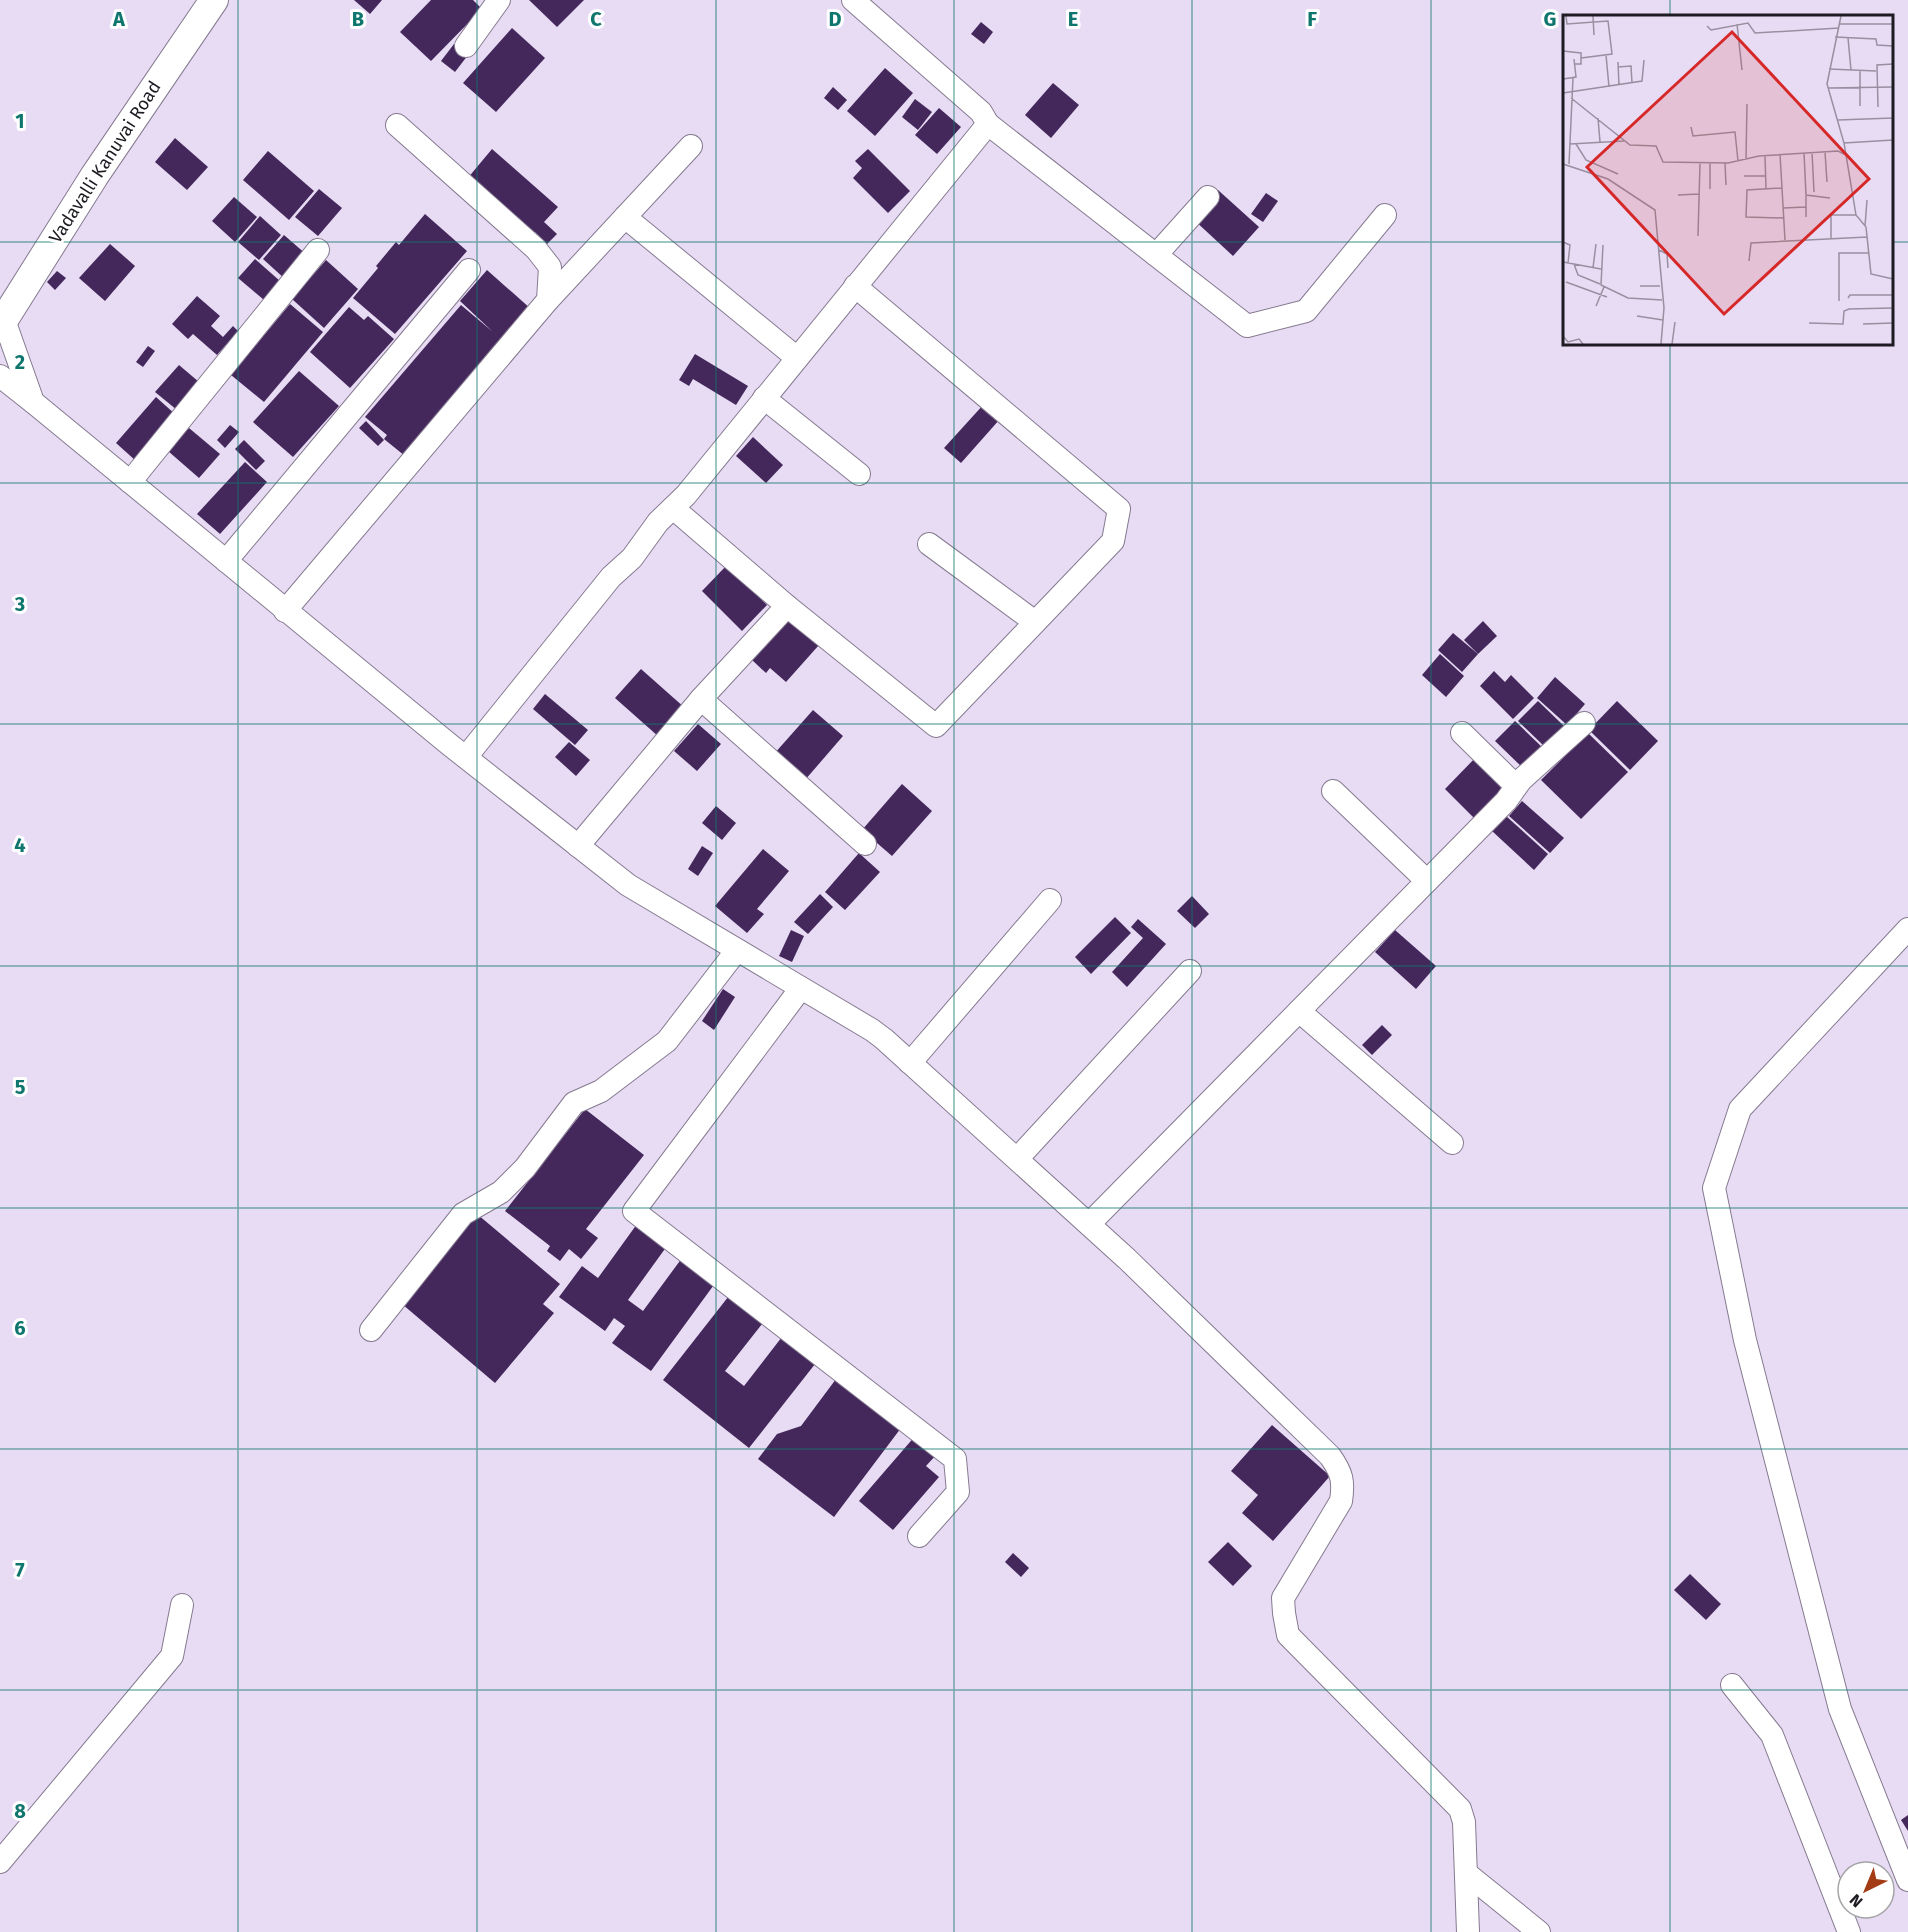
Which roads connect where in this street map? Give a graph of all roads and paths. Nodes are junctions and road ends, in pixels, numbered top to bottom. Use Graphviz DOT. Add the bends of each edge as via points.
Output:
graph roads {
  1 [pos="214,0"];
  2 [pos="499,0"];
  3 [pos="853,0"];
  4 [pos="466,46"];
  5 [pos="988,124"];
  6 [pos="397,125"];
  7 [pos="691,146"];
  8 [pos="1208,196"];
  9 [pos="1385,215"];
  10 [pos="625,217"];
  11 [pos="318,250"];
  12 [pos="1156,255"];
  13 [pos="469,270"];
  14 [pos="855,286"];
  15 [pos="548,300"];
  16 [pos="2,323"];
  17 [pos="797,358"];
  18 [pos="0,376"];
  19 [pos="764,398"];
  20 [pos="33,402"];
  21 [pos="859,474"];
  22 [pos="130,482"];
  23 [pos="673,508"];
  24 [pos="928,544"];
  25 [pos="226,561"];
  26 [pos="787,606"];
  27 [pos="285,611"];
  28 [pos="1035,622"];
  29 [pos="701,699"];
  30 [pos="1584,723"];
  31 [pos="1462,733"];
  32 [pos="466,757"];
  33 [pos="1516,786"];
  34 [pos="1333,791"];
  35 [pos="865,844"];
  36 [pos="578,846"];
  37 [pos="1427,881"];
  38 [pos="1050,900"];
  39 [pos="1908,929"];
  40 [pos="737,950"];
  41 [pos="1190,971"];
  42 [pos="801,988"];
  43 [pos="1299,1011"];
  44 [pos="910,1063"];
  45 [pos="1452,1143"];
  46 [pos="1017,1159"];
  47 [pos="1089,1224"];
  48 [pos="371,1330"];
  49 [pos="919,1536"];
  50 [pos="182,1605"];
  51 [pos="1732,1685"];
  52 [pos="0,1862"];
  53 [pos="1466,1873"];
  54 [pos="1908,1880"];
  55 [pos="1468,1932"];
  56 [pos="1539,1932"];
  57 [pos="1850,1932"];
  1 -- 16 [label="street, Vadavalli Kanuvai Road" via="95,175"];
  2 -- 4 [label="street"];
  3 -- 5 [label="street" via="981,112"];
  5 -- 12 [label="street"];
  5 -- 14 [label="street"];
  6 -- 15 [label="street" via="536,249 550,267"];
  7 -- 10 [label="street"];
  8 -- 12 [label="street"];
  9 -- 12 [label="street" via="1306,311 1247,326"];
  10 -- 15 [label="street"];
  10 -- 17 [label="street"];
  11 -- 22 [label="street"];
  13 -- 25 [label="street"];
  14 -- 17 [label="street"];
  14 -- 28 [label="street" via="1119,509 1113,541"];
  15 -- 27 [label="street"];
  16 -- 20 [label="street"];
  17 -- 19 [label="street"];
  18 -- 20 [label="street"];
  19 -- 21 [label="street"];
  19 -- 23 [label="street"];
  20 -- 22 [label="street"];
  22 -- 25 [label="street"];
  23 -- 26 [label="street"];
  23 -- 32 [label="street" via="611,577"];
  24 -- 28 [label="street"];
  25 -- 27 [label="street"];
  26 -- 28 [label="street" via="936,726"];
  26 -- 29 [label="street"];
  27 -- 32 [label="street"];
  29 -- 35 [label="street"];
  29 -- 36 [label="street"];
  30 -- 33 [label="street"];
  31 -- 33 [label="street"];
  32 -- 36 [label="street"];
  33 -- 37 [label="street"];
  34 -- 37 [label="street"];
  36 -- 40 [label="street" via="628,885"];
  37 -- 43 [label="street"];
  38 -- 44 [label="street"];
  39 -- 54 [label="street" via="1740,1109 1714,1188 1745,1340 1840,1709"];
  40 -- 42 [label="street"];
  40 -- 48 [label="street" via="667,1041 601,1091 574,1103 525,1168 501,1192 463,1214"];
  41 -- 46 [label="street"];
  42 -- 44 [label="street" via="872,1030"];
  42 -- 49 [label="street" via="634,1211 955,1459 958,1492"];
  43 -- 45 [label="street"];
  43 -- 47 [label="street"];
  44 -- 46 [label="street"];
  46 -- 47 [label="street"];
  47 -- 53 [label="street" via="1330,1456 1341,1471 1341,1501 1283,1598 1288,1635 1460,1809"];
  50 -- 52 [label="street" via="172,1656"];
  51 -- 57 [label="street" via="1772,1735"];
  53 -- 55 [label="street"];
  53 -- 56 [label="street"];
}
